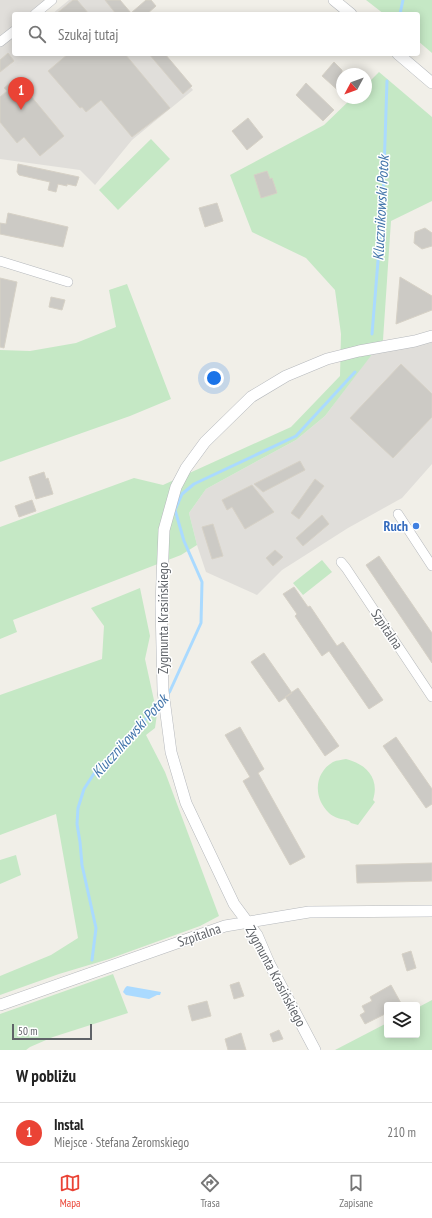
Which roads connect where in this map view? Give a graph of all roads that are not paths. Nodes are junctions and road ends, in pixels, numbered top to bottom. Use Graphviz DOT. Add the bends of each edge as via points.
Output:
graph roads {
  1 [pos="52,0"];
  2 [pos="334,0"];
  3 [pos="37,12"];
  4 [pos="348,12"];
  5 [pos="12,33"];
  6 [pos="0,42"];
  7 [pos="400,56"];
  8 [pos="432,83"];
  9 [pos="0,261"];
  10 [pos="68,282"];
  11 [pos="432,336"];
  12 [pos="398,514"];
  13 [pos="341,562"];
  14 [pos="432,566"];
  15 [pos="432,697"];
  16 [pos="432,911"];
  17 [pos="247,921"];
  18 [pos="0,1005"];
  19 [pos="315,1050"];
  1 -- 3 [label="street"];
  2 -- 4 [label="street"];
  5 -- 6 [label="street"];
  7 -- 8 [label="street"];
  9 -- 10 [label="street"];
  11 -- 17 [label="street, Zygmunta Krasińskiego" via="327,360 280,380 251,397 205,442 176,487 164,530 161,604 163,691 172,752 186,803 234,904"];
  12 -- 14 [label="street"];
  13 -- 15 [label="street, Szpitalna"];
  16 -- 17 [label="street, Szpitalna" via="309,912"];
  17 -- 18 [label="street, Szpitalna" via="225,926"];
  17 -- 19 [label="street, Zygmunta Krasińskiego" via="257,935"];
}
